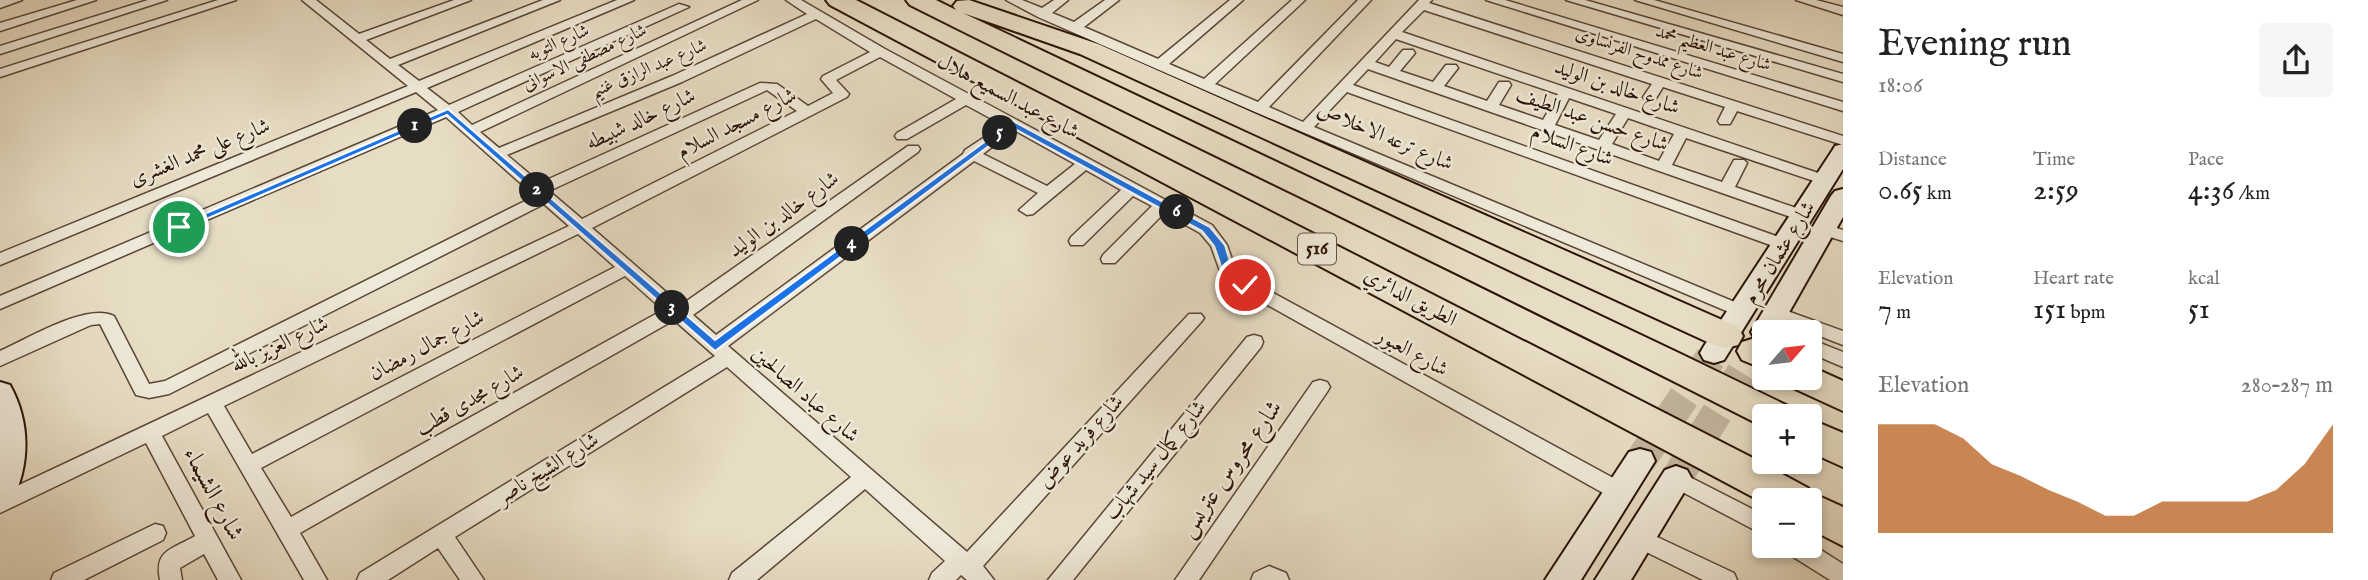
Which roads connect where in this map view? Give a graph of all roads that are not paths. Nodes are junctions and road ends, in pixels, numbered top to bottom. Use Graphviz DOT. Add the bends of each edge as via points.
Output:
graph roads {
  1 [pos="16,0"];
  2 [pos="90,0"];
  3 [pos="161,0"];
  4 [pos="230,0"];
  5 [pos="307,0"];
  6 [pos="465,0"];
  7 [pos="554,0"];
  8 [pos="628,0"];
  9 [pos="752,0"];
  10 [pos="792,0"];
  11 [pos="918,0"];
  12 [pos="945,0"];
  13 [pos="1012,0"];
  14 [pos="1062,0"];
  15 [pos="1113,0"];
  16 [pos="1237,0"];
  17 [pos="1298,0"];
  18 [pos="1365,0"];
  19 [pos="1492,0"];
  20 [pos="1572,0"];
  21 [pos="1641,0"];
  22 [pos="1802,0"];
  23 [pos="1424,2"];
  24 [pos="0,4"];
  25 [pos="683,7"];
  26 [pos="827,7"];
  27 [pos="1843,11"];
  28 [pos="1042,14"];
  29 [pos="0,27"];
  30 [pos="1074,27"];
  31 [pos="1395,34"];
  32 [pos="357,39"];
  33 [pos="0,50"];
  34 [pos="880,52"];
  35 [pos="1408,53"];
  36 [pos="1843,58"];
  37 [pos="388,64"];
  38 [pos="1368,64"];
  39 [pos="1159,65"];
  40 [pos="1451,68"];
  41 [pos="1392,72"];
  42 [pos="0,73"];
  43 [pos="1843,79"];
  44 [pos="1660,82"];
  45 [pos="1206,85"];
  46 [pos="1504,85"];
  47 [pos="416,86"];
  48 [pos="1346,87"];
  49 [pos="1436,88"];
  50 [pos="1564,93"];
  51 [pos="1650,97"];
  52 [pos="966,99"];
  53 [pos="1733,105"];
  54 [pos="1491,106"];
  55 [pos="1843,107"];
  56 [pos="1260,108"];
  57 [pos="448,111"];
  58 [pos="807,112"];
  59 [pos="1624,113"];
  60 [pos="1725,121"];
  61 [pos="1013,124"];
  62 [pos="1547,126"];
  63 [pos="1305,128"];
  64 [pos="470,131"];
  65 [pos="1682,132"];
  66 [pos="1843,141"];
  67 [pos="1603,146"];
  68 [pos="1843,151"];
  69 [pos="970,153"];
  70 [pos="497,154"];
  71 [pos="1085,163"];
  72 [pos="1739,163"];
  73 [pos="1663,167"];
  74 [pos="1132,188"];
  75 [pos="1834,188"];
  76 [pos="1726,189"];
  77 [pos="1047,192"];
  78 [pos="542,194"];
  79 [pos="1163,205"];
  80 [pos="1027,210"];
  81 [pos="580,227"];
  82 [pos="1823,227"];
  83 [pos="1206,229"];
  84 [pos="1077,241"];
  85 [pos="1784,245"];
  86 [pos="0,258"];
  87 [pos="1109,259"];
  88 [pos="626,268"];
  89 [pos="0,303"];
  90 [pos="1743,312"];
  91 [pos="677,313"];
  92 [pos="1195,318"];
  93 [pos="1767,320"];
  94 [pos="1752,333"];
  95 [pos="1822,338"];
  96 [pos="1843,338"];
  97 [pos="1752,339"];
  98 [pos="1254,342"];
  99 [pos="1822,351"];
  100 [pos="721,352"];
  101 [pos="0,359"];
  102 [pos="1843,360"];
  103 [pos="1822,386"];
  104 [pos="1320,387"];
  105 [pos="1843,397"];
  106 [pos="212,403"];
  107 [pos="1752,404"];
  108 [pos="4,420"];
  109 [pos="150,432"];
  110 [pos="1822,440"];
  111 [pos="1843,451"];
  112 [pos="1640,461"];
  113 [pos="249,465"];
  114 [pos="865,477"];
  115 [pos="1676,479"];
  116 [pos="3,481"];
  117 [pos="1773,488"];
  118 [pos="1620,492"];
  119 [pos="0,503"];
  120 [pos="1822,516"];
  121 [pos="1752,520"];
  122 [pos="1843,528"];
  123 [pos="287,530"];
  124 [pos="155,533"];
  125 [pos="441,535"];
  126 [pos="1638,537"];
  127 [pos="208,541"];
  128 [pos="1815,558"];
  129 [pos="964,564"];
  130 [pos="1571,567"];
  131 [pos="1843,576"];
  132 [pos="1613,578"];
  133 [pos="62,580"];
  134 [pos="171,580"];
  135 [pos="230,580"];
  136 [pos="316,580"];
  137 [pos="368,580"];
  138 [pos="473,580"];
  139 [pos="740,580"];
  140 [pos="940,580"];
  141 [pos="984,580"];
  142 [pos="1059,580"];
  143 [pos="1186,580"];
  144 [pos="1726,580"];
  1 -- 24 [label="street"];
  2 -- 29 [label="street"];
  3 -- 33 [label="street"];
  4 -- 42 [label="street"];
  5 -- 32 [label="street, شارع عباد الصالحين"];
  6 -- 32 [label="street"];
  7 -- 37 [label="street"];
  8 -- 47 [label="street, شارع على محمد الغشرى"];
  9 -- 64 [label="street, شارع مصطفى الاسوانى"];
  10 -- 26 [label="street, شارع عبد السميع هلال"];
  11 -- 107 [label="highway, 516"];
  12 -- 97 [label="highway" via="1090,49"];
  13 -- 28 [label="street, شارع ترعه الاخلاص"];
  14 -- 28 [label="street"];
  15 -- 30 [label="street"];
  16 -- 39 [label="street"];
  17 -- 45 [label="street"];
  18 -- 56 [label="street"];
  19 -- 55 [label="street, شارع عبد العظيم محمد"];
  20 -- 43 [label="street"];
  21 -- 36 [label="street"];
  22 -- 27 [label="street"];
  23 -- 31 [label="street"];
  23 -- 44 [label="street, شارع ممدوح الفرنساوى"];
  25 -- 57 [label="street, شارع التوبه"];
  26 -- 34 [label="street, شارع عبد السميع هلال"];
  26 -- 70 [label="street, شارع عبد الرازق غنيم" via="677,79"];
  26 -- 117 [label="highway, الطريق الدائري / 516"];
  28 -- 30 [label="street, شارع ترعه الاخلاص"];
  30 -- 39 [label="street, شارع ترعه الاخلاص"];
  31 -- 38 [label="street"];
  31 -- 50 [label="street, شارع خالد بن الوليد"];
  32 -- 37 [label="street, شارع عباد الصالحين"];
  34 -- 52 [label="street, شارع عبد السميع هلال"];
  34 -- 58 [label="street, شارع مسجد السلام" via="828,79 842,94"];
  35 -- 41 [label="street"];
  37 -- 47 [label="street, شارع عباد الصالحين"];
  38 -- 41 [label="street, شارع حسن عبد الطيف"];
  38 -- 48 [label="street"];
  39 -- 45 [label="street, شارع ترعه الاخلاص"];
  40 -- 49 [label="street"];
  41 -- 49 [label="street, شارع حسن عبد الطيف"];
  44 -- 51 [label="street"];
  44 -- 53 [label="street, شارع ممدوح الفرنساوى"];
  45 -- 56 [label="street, شارع ترعه الاخلاص"];
  46 -- 54 [label="street"];
  47 -- 57 [label="street, شارع عباد الصالحين"];
  47 -- 86 [label="street, شارع على محمد الغشرى"];
  48 -- 63 [label="street"];
  48 -- 85 [label="street, شارع السلام"];
  49 -- 54 [label="street, شارع حسن عبد الطيف"];
  50 -- 59 [label="street, شارع خالد بن الوليد"];
  50 -- 62 [label="street"];
  52 -- 61 [label="street, شارع عبد السميع هلال"];
  52 -- 91 [label="street, شارع خالد بن الوليد"];
  53 -- 60 [label="street"];
  53 -- 66 [label="street, شارع ممدوح الفرنساوى"];
  54 -- 62 [label="street, شارع حسن عبد الطيف"];
  56 -- 63 [label="street, شارع ترعه الاخلاص"];
  57 -- 64 [label="street, شارع عباد الصالحين"];
  57 -- 89 [label="street, شارع التوبه"];
  58 -- 78 [label="street, شارع خالد شبيطه" via="772,87 762,87"];
  58 -- 81 [label="street, شارع مسجد السلام"];
  59 -- 65 [label="street, شارع خالد بن الوليد"];
  59 -- 67 [label="street"];
  61 -- 69 [label="street, شارع الشيخ ناصر"];
  61 -- 71 [label="street, شارع عبد السميع هلال"];
  62 -- 67 [label="street, شارع حسن عبد الطيف"];
  63 -- 90 [label="street, شارع ترعه الاخلاص"];
  64 -- 70 [label="street, شارع عباد الصالحين"];
  65 -- 73 [label="street"];
  65 -- 75 [label="street, شارع خالد بن الوليد"];
  67 -- 73 [label="street, شارع حسن عبد الطيف"];
  68 -- 75 [label="main road, شارع عثمان محرم"];
  69 -- 77 [label="street"];
  69 -- 100 [label="street, شارع الشيخ ناصر"];
  70 -- 78 [label="street, شارع عباد الصالحين"];
  71 -- 74 [label="street, شارع عبد السميع هلال"];
  71 -- 77 [label="street"];
  72 -- 76 [label="street"];
  73 -- 76 [label="street, شارع حسن عبد الطيف"];
  74 -- 79 [label="street, شارع عبد السميع هلال"];
  74 -- 84 [label="street"];
  75 -- 82 [label="main road, شارع عثمان محرم"];
  76 -- 82 [label="street, شارع حسن عبد الطيف"];
  77 -- 80 [label="street"];
  78 -- 81 [label="street, شارع عباد الصالحين"];
  78 -- 101 [label="street, شارع خالد شبيطه" via="169,387 143,390 102,317"];
  79 -- 83 [label="street, شارع عبد السميع هلال"];
  79 -- 87 [label="street"];
  81 -- 88 [label="street, شارع عباد الصالحين"];
  81 -- 106 [label="street, شارع العزيز بالله"];
  82 -- 85 [label="main road, شارع عثمان محرم"];
  82 -- 93 [label="main road, شارع عثمان محرم"];
  83 -- 118 [label="street, شارع العبور" via="1219,245 1226,267 1245,285"];
  85 -- 90 [label="main road, شارع عثمان محرم"];
  88 -- 91 [label="street, شارع عباد الصالحين"];
  88 -- 113 [label="street, شارع جمال رمضان"];
  90 -- 94 [label="main road, شارع عثمان محرم"];
  91 -- 100 [label="street, شارع عباد الصالحين"];
  91 -- 123 [label="street, شارع مجدى قطب"];
  92 -- 129 [label="street, شارع فريد عوض"];
  95 -- 96 [label="street"];
  98 -- 142 [label="street, شارع كمال سيد شهاب"];
  99 -- 102 [label="street"];
  100 -- 114 [label="street, شارع عباد الصالحين"];
  100 -- 125 [label="street, شارع الشيخ ناصر"];
  103 -- 105 [label="highway"];
  104 -- 143 [label="street, شارع محروس عتريس"];
  106 -- 109 [label="street, شارع العزيز بالله"];
  106 -- 113 [label="street"];
  108 -- 116 [label="main road"];
  109 -- 119 [label="street, شارع العزيز بالله"];
  109 -- 127 [label="street, شارع الشيماء"];
  110 -- 111 [label="highway"];
  112 -- 118 [label="main road"];
  113 -- 123 [label="street"];
  114 -- 129 [label="street, شارع عباد الصالحين"];
  114 -- 139 [label="street"];
  115 -- 121 [label="street"];
  115 -- 126 [label="main road"];
  118 -- 130 [label="main road"];
  120 -- 122 [label="highway"];
  123 -- 136 [label="street"];
  124 -- 133 [label="street"];
  125 -- 137 [label="street, شارع الشيخ ناصر"];
  125 -- 138 [label="street"];
  126 -- 132 [label="main road"];
  126 -- 144 [label="street"];
  127 -- 134 [label="street" via="168,564"];
  127 -- 135 [label="street, شارع الشيماء"];
  128 -- 131 [label="street"];
  129 -- 140 [label="street, شارع فريد عوض"];
  129 -- 141 [label="street, شارع عباد الصالحين"];
  130 -- 132 [label="main road"];
}
